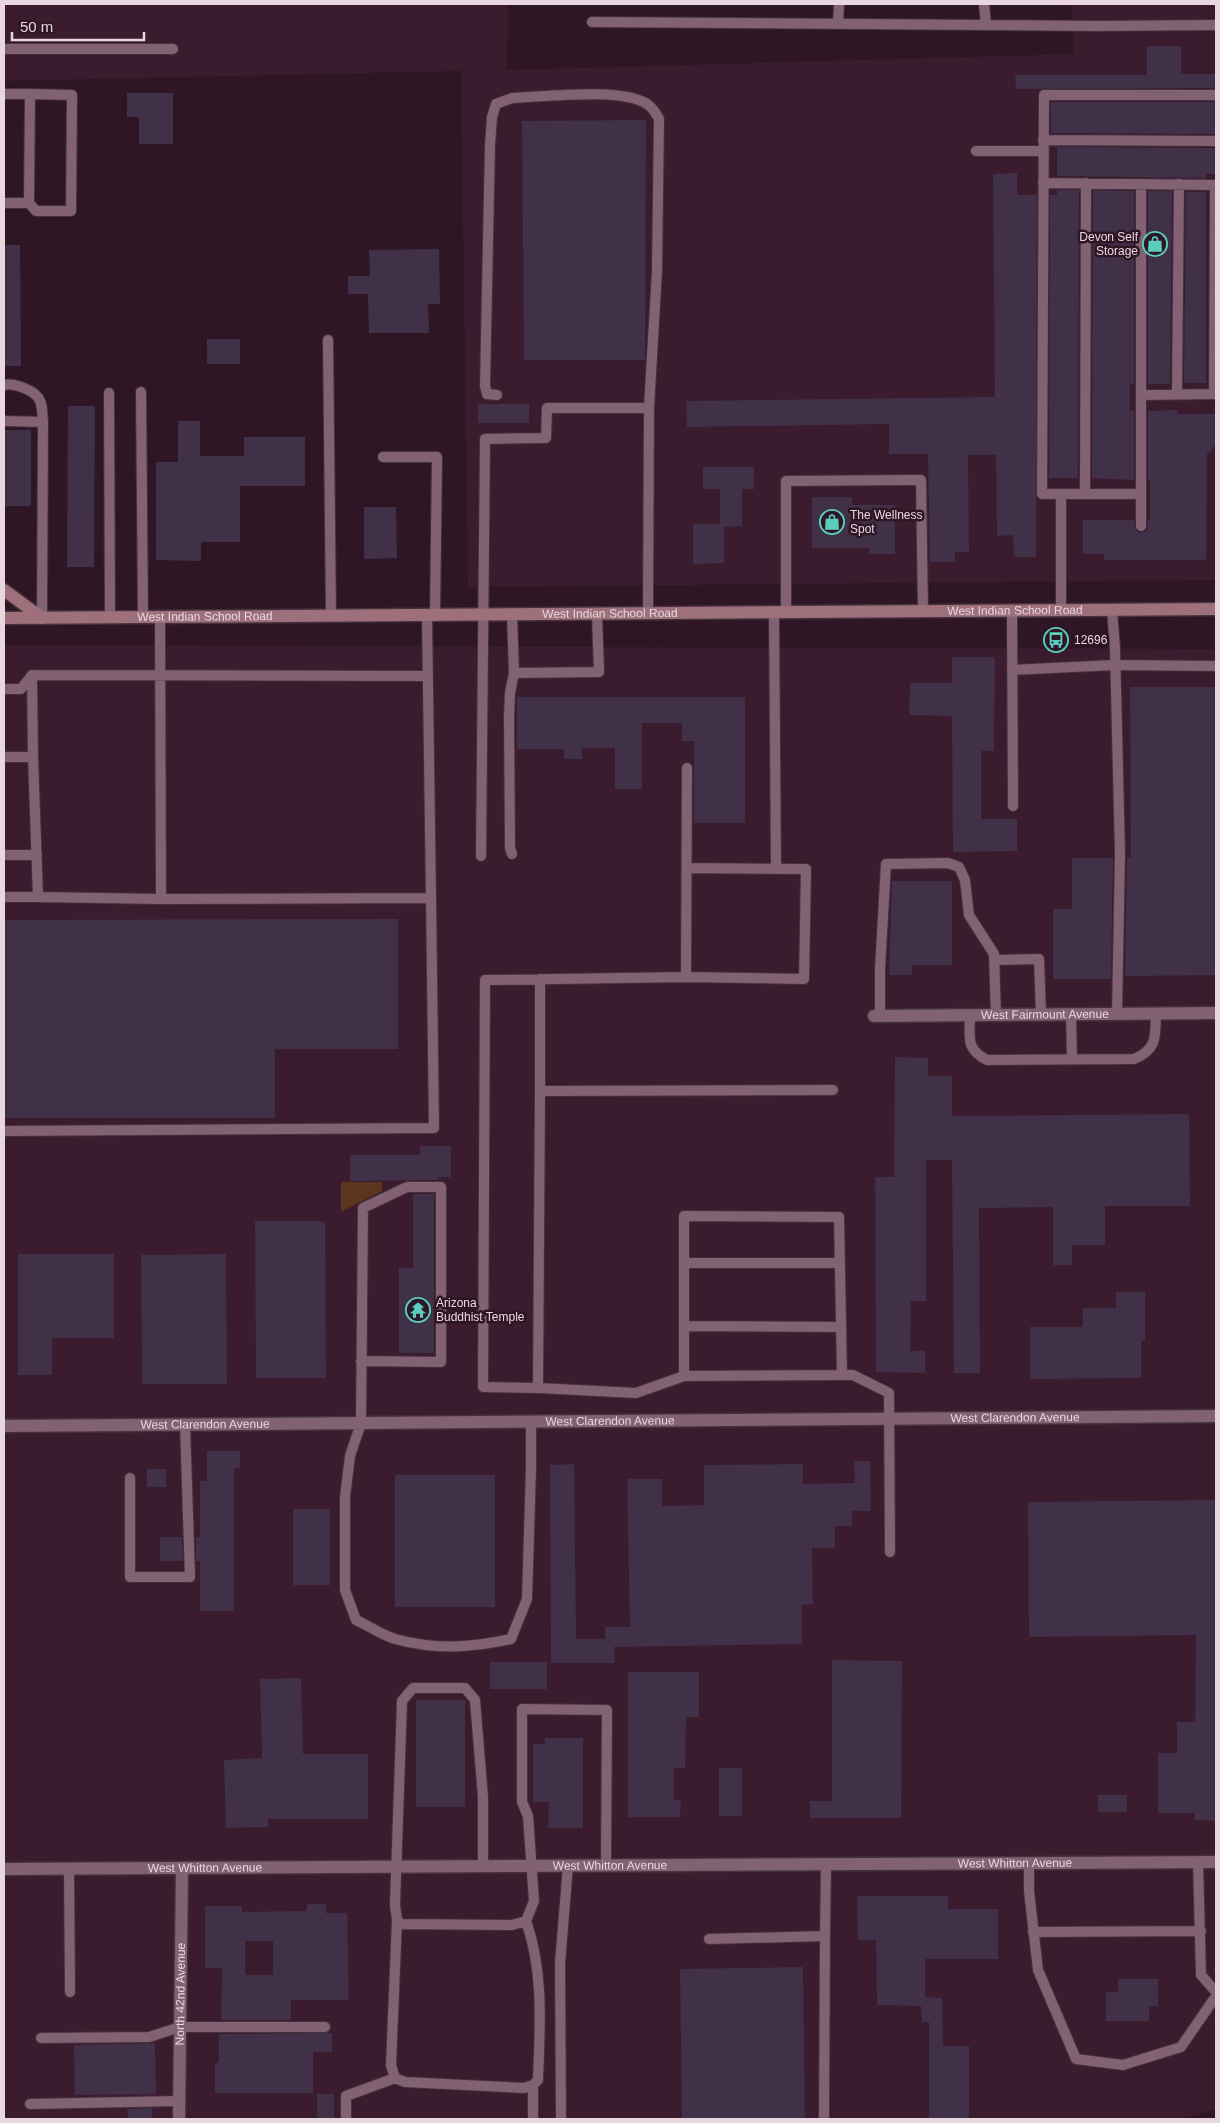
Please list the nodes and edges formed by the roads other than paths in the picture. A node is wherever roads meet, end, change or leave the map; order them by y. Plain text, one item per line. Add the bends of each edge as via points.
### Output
1 (839, 4) edge
2 (984, 4) edge
3 (592, 22) dead end
4 (838, 24) junction
5 (986, 25) junction
6 (1216, 25) edge
7 (4, 49) edge
8 (173, 49) dead end
9 (4, 94) edge
10 (30, 94) junction
11 (1216, 95) edge
12 (1043, 140) junction
13 (1216, 140) edge
14 (976, 151) dead end
15 (1043, 151) junction
16 (1043, 183) junction
17 (1086, 183) junction
18 (1141, 184) junction
19 (1179, 184) junction
20 (1216, 184) edge
21 (4, 203) edge
22 (29, 203) junction
23 (328, 340) dead end
24 (4, 385) edge
25 (141, 392) dead end
26 (109, 393) dead end
27 (1178, 394) junction
28 (1215, 394) edge
29 (497, 395) dead end
30 (1141, 395) junction
31 (649, 408) junction
32 (4, 422) edge
33 (43, 422) junction
34 (384, 457) dead end
35 (1061, 494) junction
36 (1085, 494) junction
37 (1141, 494) junction
38 (1141, 526) dead end
39 (4, 590) edge
40 (1216, 609) edge
41 (1112, 610) junction
42 (1012, 611) junction
43 (1061, 611) junction
44 (923, 612) junction
45 (780, 613) junction
46 (648, 614) junction
47 (482, 615) junction
48 (512, 615) junction
49 (598, 615) junction
50 (331, 616) junction
51 (431, 616) junction
52 (110, 617) junction
53 (143, 617) junction
54 (160, 617) junction
55 (4, 618) edge
56 (42, 618) junction
57 (1115, 665) junction
58 (1216, 666) edge
59 (1012, 670) junction
60 (514, 673) junction
61 (32, 674) junction
62 (161, 676) junction
63 (428, 676) junction
64 (4, 689) edge
65 (4, 757) edge
66 (33, 757) junction
67 (688, 768) dead end
68 (1013, 806) dead end
69 (512, 854) dead end
70 (4, 855) edge
71 (36, 855) junction
72 (481, 856) dead end
73 (687, 868) junction
74 (776, 869) junction
75 (4, 897) edge
76 (38, 897) junction
77 (431, 898) junction
78 (161, 899) junction
79 (994, 960) junction
80 (686, 977) junction
81 (540, 979) junction
82 (1216, 1013) edge
83 (1071, 1014) junction
84 (1117, 1014) junction
85 (1156, 1014) junction
86 (970, 1015) junction
87 (996, 1015) junction
88 (1041, 1015) junction
89 (877, 1016) joint
90 (1072, 1059) junction
91 (833, 1090) dead end
92 (540, 1091) junction
93 (4, 1131) edge
94 (840, 1262) junction
95 (684, 1263) junction
96 (684, 1326) junction
97 (841, 1327) junction
98 (361, 1361) junction
99 (842, 1375) junction
100 (684, 1376) junction
101 (538, 1388) junction
102 (1216, 1416) edge
103 (889, 1418) junction
104 (531, 1421) junction
105 (361, 1423) junction
106 (185, 1424) junction
107 (4, 1426) edge
108 (130, 1478) dead end
109 (890, 1552) dead end
110 (1198, 1862) junction
111 (1216, 1862) edge
112 (1029, 1863) junction
113 (826, 1864) junction
114 (483, 1866) junction
115 (531, 1866) junction
116 (568, 1866) junction
117 (606, 1866) junction
118 (396, 1867) junction
119 (182, 1868) junction
120 (4, 1869) edge
121 (69, 1869) junction
122 (397, 1920) junction
123 (526, 1921) junction
124 (1201, 1931) junction
125 (1034, 1932) junction
126 (825, 1936) junction
127 (710, 1939) dead end
128 (70, 1992) dead end
129 (1216, 1994) edge
130 (180, 2027) junction
131 (325, 2027) dead end
132 (41, 2038) dead end
133 (395, 2078) junction
134 (533, 2085) junction
135 (179, 2101) junction
136 (30, 2104) dead end
137 (179, 2119) edge
138 (346, 2119) edge
139 (533, 2119) edge
140 (561, 2119) edge
141 (824, 2119) edge

1 - 4 lane
2 - 5 lane
3 - 4 lane
4 - 5 lane
5 - 6 lane
7 - 8 lane
9 - 10 lane
10 - 22 lane
10 - 22 lane via 72,95 71,211 36,211
11 - 12 lane via 1044,95
12 - 13 lane
12 - 15 lane
14 - 15 lane
15 - 16 lane
16 - 17 lane
16 - 35 lane via 1042,494
17 - 18 lane
17 - 36 lane
18 - 19 lane
18 - 30 lane
19 - 20 lane
19 - 27 lane
20 - 28 lane
21 - 22 lane
23 - 50 lane
24 - 33 lane via 11,384 31,392 40,400
25 - 53 lane
26 - 52 lane
27 - 28 lane
27 - 30 lane
29 - 31 lane via 487,394 485,386 490,145 496,104 512,98 616,94 646,103 659,119 657,271
30 - 37 lane
31 - 46 lane
31 - 47 lane via 547,408 546,438 485,439
32 - 33 lane
33 - 56 lane
34 - 51 lane via 437,457
35 - 36 lane
35 - 43 lane
36 - 37 lane
37 - 38 lane
39 - 56 main road
40 - 41 main road, West Indian School Road
41 - 43 main road, West Indian School Road
41 - 57 lane
42 - 43 main road, West Indian School Road
42 - 44 main road, West Indian School Road
42 - 59 lane
44 - 45 main road, West Indian School Road
44 - 45 lane via 921,480 895,480 786,481
45 - 46 main road, West Indian School Road
45 - 74 lane
46 - 49 main road, West Indian School Road
47 - 48 main road, West Indian School Road
47 - 51 main road, West Indian School Road
47 - 72 lane
48 - 49 main road, West Indian School Road
48 - 60 lane
49 - 60 lane via 599,672
50 - 51 main road, West Indian School Road
50 - 54 main road, West Indian School Road
51 - 63 lane
52 - 53 main road, West Indian School Road
52 - 56 main road, West Indian School Road
53 - 54 main road, West Indian School Road
54 - 62 lane
55 - 56 main road, West Indian School Road
57 - 58 lane
57 - 59 lane
57 - 84 lane via 1120,854
59 - 68 lane
60 - 69 lane via 509,716
61 - 62 lane
61 - 64 lane via 21,689
61 - 66 lane
62 - 63 lane
62 - 78 lane
63 - 77 lane
65 - 66 lane
66 - 71 lane
67 - 73 lane
70 - 71 lane
71 - 76 lane
73 - 74 lane
73 - 80 lane
74 - 80 lane via 806,869 804,979
75 - 76 lane
76 - 78 lane
77 - 78 lane
77 - 93 lane via 434,1128
79 - 87 lane
79 - 88 lane via 1039,959
79 - 89 lane via 994,954 969,915 965,880 959,867 948,863 886,864
80 - 81 lane
81 - 92 lane
81 - 101 lane via 485,980 483,1367 483,1387
82 - 85 street, West Fairmount Avenue
83 - 84 street, West Fairmount Avenue
83 - 88 street, West Fairmount Avenue
83 - 90 lane
84 - 85 street, West Fairmount Avenue
85 - 90 lane via 1154,1043 1146,1054 1134,1059
86 - 87 street, West Fairmount Avenue
86 - 89 street, West Fairmount Avenue
86 - 90 lane via 970,1047 976,1055 987,1060
87 - 88 street, West Fairmount Avenue
91 - 92 lane
92 - 101 lane
94 - 95 lane
94 - 95 lane via 839,1217 684,1216
94 - 97 lane
95 - 96 lane
96 - 97 lane
96 - 100 lane
97 - 99 lane
98 - 98 lane via 362,1208 407,1187 441,1187 441,1362
98 - 105 lane
99 - 100 lane
99 - 103 lane via 853,1375 889,1393
100 - 101 lane via 636,1394
102 - 103 street, West Clarendon Avenue
103 - 104 street, West Clarendon Avenue
103 - 109 lane
104 - 105 street, West Clarendon Avenue
104 - 105 lane via 528,1599 511,1639 477,1646 437,1647 394,1639 356,1620 345,1590 345,1497 350,1456
105 - 106 street, West Clarendon Avenue
106 - 107 street, West Clarendon Avenue
106 - 108 lane via 190,1577 130,1577
110 - 111 street, West Whitton Avenue
110 - 112 street, West Whitton Avenue
110 - 124 lane
112 - 113 street, West Whitton Avenue
112 - 125 lane
113 - 117 street, West Whitton Avenue
113 - 126 lane
114 - 115 street, West Whitton Avenue
114 - 118 street, West Whitton Avenue
114 - 118 lane via 483,1797 475,1700 465,1688 413,1688 402,1701
115 - 116 street, West Whitton Avenue
115 - 117 lane via 528,1816 522,1802 522,1709 607,1710
115 - 123 lane via 534,1901
116 - 117 street, West Whitton Avenue
116 - 140 lane via 560,1963
118 - 119 street, West Whitton Avenue
118 - 122 lane
119 - 121 street, West Whitton Avenue
119 - 130 street, North 42nd Avenue
120 - 121 street, West Whitton Avenue
121 - 128 lane
122 - 123 lane via 405,1926 512,1925
122 - 133 lane via 391,2065
123 - 134 lane via 533,1942 541,2005 538,2080
124 - 125 lane
124 - 129 lane via 1201,1975
125 - 129 lane via 1038,1970 1076,2060 1123,2065 1181,2046
126 - 127 lane
126 - 141 lane
130 - 131 lane
130 - 132 lane via 149,2037
130 - 135 street, North 42nd Avenue
133 - 134 lane via 405,2082 524,2088
133 - 138 lane via 346,2096
134 - 139 lane
135 - 136 lane
135 - 137 street, North 42nd Avenue

